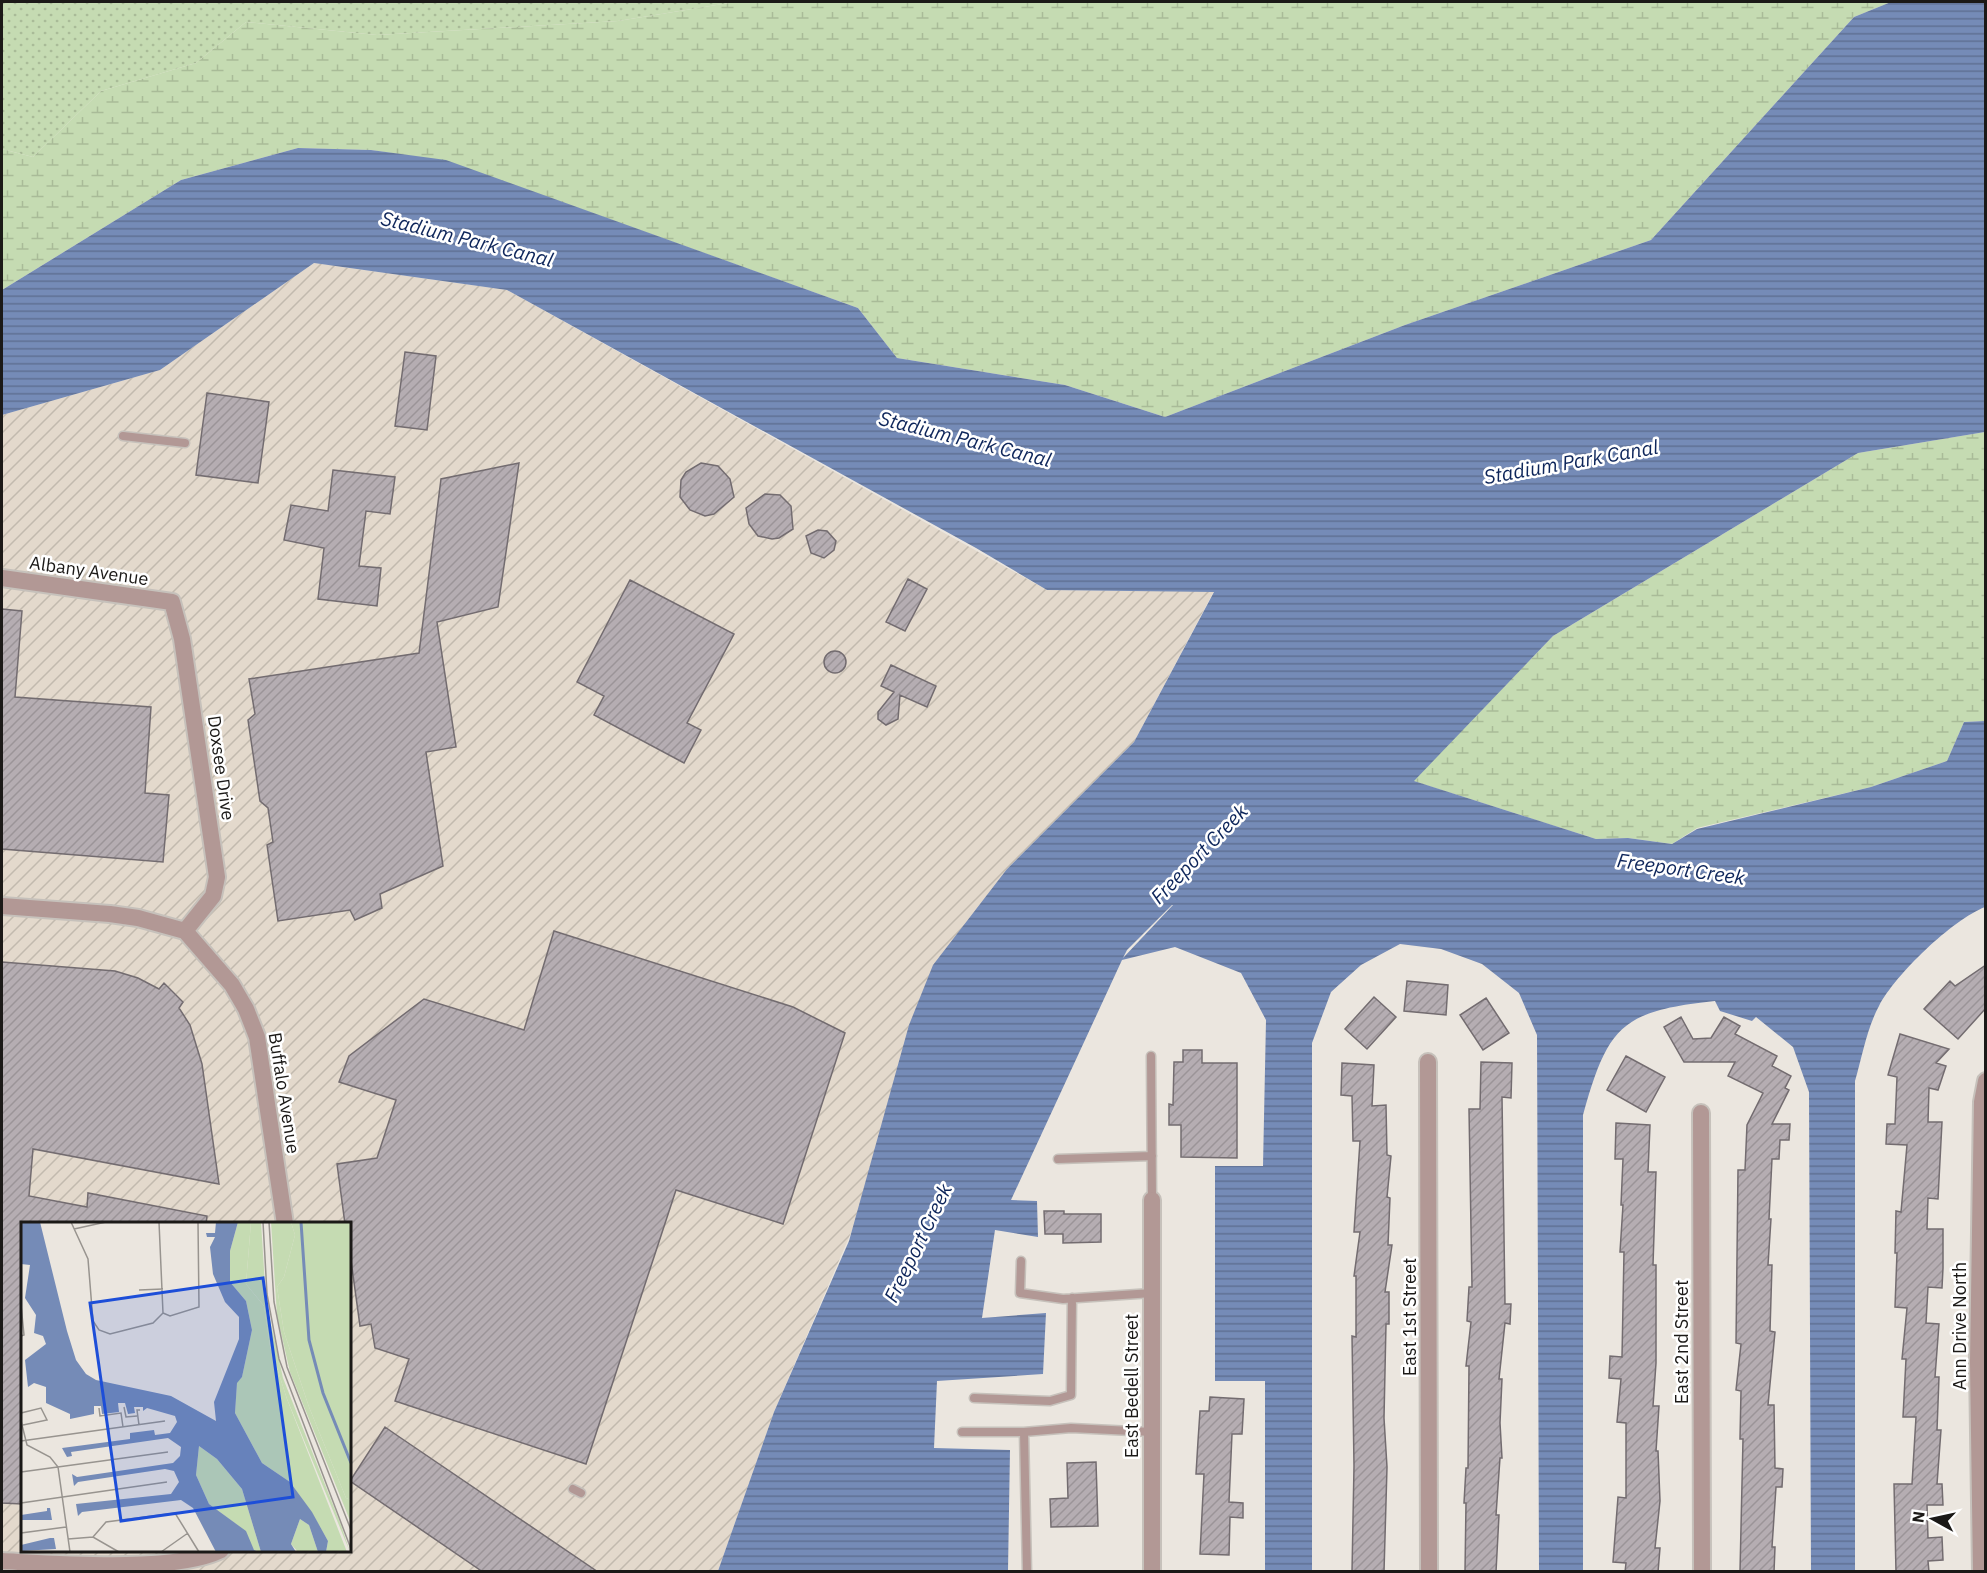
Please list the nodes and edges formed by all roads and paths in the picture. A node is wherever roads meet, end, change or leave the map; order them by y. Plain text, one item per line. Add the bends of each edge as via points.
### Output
1 (123, 436) dead end
2 (185, 443) dead end
3 (2, 578) edge
4 (172, 602) joint
5 (2, 906) edge
6 (185, 931) junction
7 (1150, 1056) dead end
8 (1428, 1062) dead end
9 (1986, 1081) edge
10 (1701, 1113) dead end
11 (1152, 1156) junction
12 (1058, 1158) dead end
13 (1152, 1200) joint
14 (284, 1220) edge
15 (1022, 1262) dead end
16 (1152, 1293) junction
17 (1072, 1298) junction
18 (1982, 1362) edge
19 (974, 1398) dead end
20 (962, 1432) dead end
21 (1024, 1432) junction
22 (1152, 1432) junction
23 (219, 1552) edge
24 (2, 1561) edge
25 (1027, 1572) edge
26 (1152, 1572) edge
27 (1429, 1572) edge
28 (1702, 1572) edge
29 (1981, 1572) edge

1 - 2 lane
3 - 4 street, Albany Avenue
4 - 6 street, Doxsee Drive via 182,639 217,877 213,896
5 - 6 street via 110,914
6 - 14 street, Buffalo Avenue via 232,985 257,1036
7 - 11 lane
8 - 27 street, East 1st Street
9 - 18 street, Ann Drive North via 1982,1102
10 - 28 street, East 2nd Street
11 - 12 lane
11 - 13 lane
13 - 16 street, East Bedell Street
15 - 17 lane via 1020,1293
16 - 17 lane
16 - 22 street, East Bedell Street
17 - 19 lane via 1071,1395 1050,1401
18 - 29 street, Ann Drive North
20 - 21 lane
21 - 22 lane via 1071,1428
21 - 25 lane
22 - 26 street, East Bedell Street
23 - 24 street via 196,1562 146,1569

